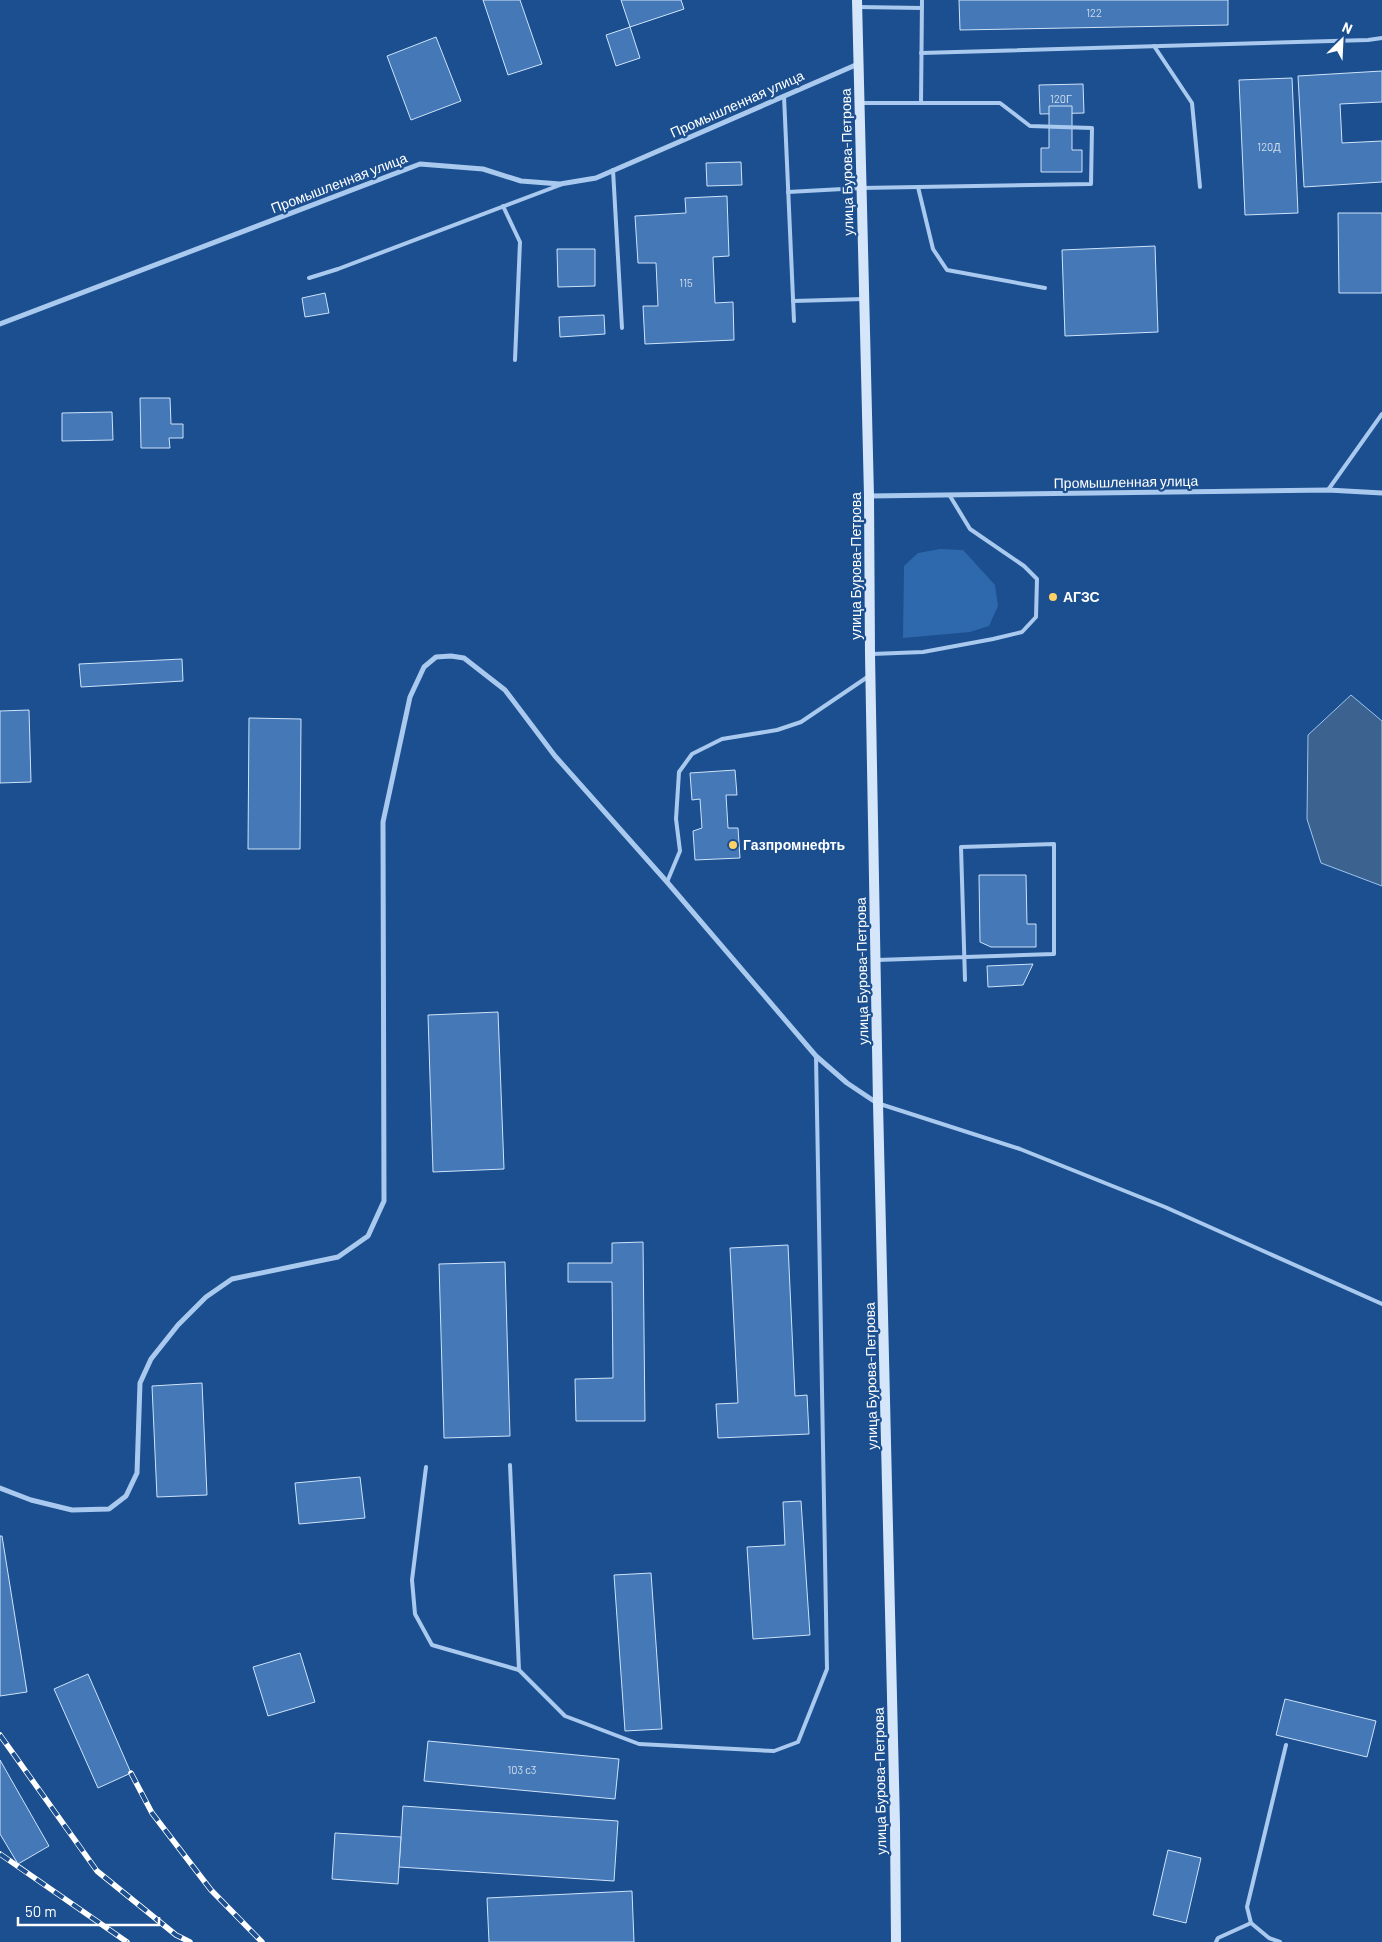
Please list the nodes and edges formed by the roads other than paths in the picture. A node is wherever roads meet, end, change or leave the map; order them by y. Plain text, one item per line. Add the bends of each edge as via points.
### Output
1 (922, 0) edge
2 (857, 4) edge
3 (922, 8) junction
4 (1382, 38) edge
5 (1154, 46) junction
6 (921, 53) junction
7 (858, 64) junction
8 (784, 96) junction
9 (921, 102) junction
10 (859, 103) junction
11 (613, 170) junction
12 (560, 184) junction
13 (918, 187) junction
14 (1200, 187) dead end
15 (861, 188) junction
16 (788, 192) junction
17 (503, 206) junction
18 (309, 278) dead end
19 (1044, 288) dead end
20 (864, 299) junction
21 (793, 301) junction
22 (794, 321) dead end
23 (0, 324) edge
24 (622, 328) dead end
25 (515, 360) dead end
26 (1382, 414) edge
27 (1328, 490) junction
28 (1382, 493) edge
29 (869, 496) junction
30 (950, 496) junction
31 (870, 654) junction
32 (871, 675) junction
33 (666, 882) junction
34 (964, 957) junction
35 (875, 960) junction
36 (965, 980) dead end
37 (816, 1056) junction
38 (878, 1103) junction
39 (1382, 1304) edge
40 (510, 1465) dead end
41 (426, 1467) dead end
42 (0, 1488) edge
43 (519, 1670) junction
44 (1286, 1745) dead end
45 (1251, 1923) junction
46 (896, 1942) edge
47 (1216, 1942) edge
48 (1280, 1942) edge

1 - 3 lane
2 - 3 lane
2 - 7 main road, улица Бурова-Петрова
3 - 6 lane
4 - 5 lane
5 - 6 lane
5 - 14 lane via 1192,103
6 - 9 lane
7 - 8 street, Промышленная улица
7 - 10 main road, улица Бурова-Петрова
8 - 11 street, Промышленная улица
8 - 16 lane
9 - 10 lane
9 - 13 lane via 1000,103 1030,126 1092,128 1091,184
10 - 15 main road, улица Бурова-Петрова
11 - 12 street, Промышленная улица via 596,178
11 - 24 lane
12 - 17 lane
12 - 23 street, Промышленная улица via 521,181 483,169 420,164
13 - 15 lane
13 - 19 lane via 933,249 947,270
15 - 16 lane
15 - 20 main road, улица Бурова-Петрова
16 - 21 lane
17 - 18 lane
17 - 25 lane via 520,242
20 - 21 lane
20 - 29 main road, улица Бурова-Петрова
21 - 22 lane
26 - 27 lane
27 - 28 street, Промышленная улица
27 - 30 street, Промышленная улица
29 - 30 street, Промышленная улица
29 - 31 main road, улица Бурова-Петрова
30 - 31 lane via 970,529 1038,579 1036,618 1022,632 993,639 923,652
31 - 32 main road, улица Бурова-Петрова
32 - 33 lane via 800,722 777,730 722,739 692,754 679,772 676,819 680,850
32 - 35 main road, улица Бурова-Петрова
33 - 37 street
33 - 42 street via 554,756 505,690 464,658 436,657 430,662 410,696 383,822 384,1201 368,1236 338,1257 232,1279 206,1297 178,1325 151,1359 140,1383 137,1473 126,1496 109,1509 72,1510
34 - 34 lane via 1054,954 1054,844 961,847
34 - 35 lane
34 - 36 lane
35 - 38 main road, улица Бурова-Петрова
37 - 38 street via 847,1083
37 - 43 lane via 827,1669 798,1742 774,1751 639,1744 565,1716
38 - 39 lane via 1029,1152 1165,1207
38 - 46 main road, улица Бурова-Петрова
40 - 43 lane
41 - 43 lane via 412,1580 415,1614 432,1645
44 - 45 lane via 1247,1907
45 - 47 lane via 1218,1938
45 - 48 lane via 1269,1938

